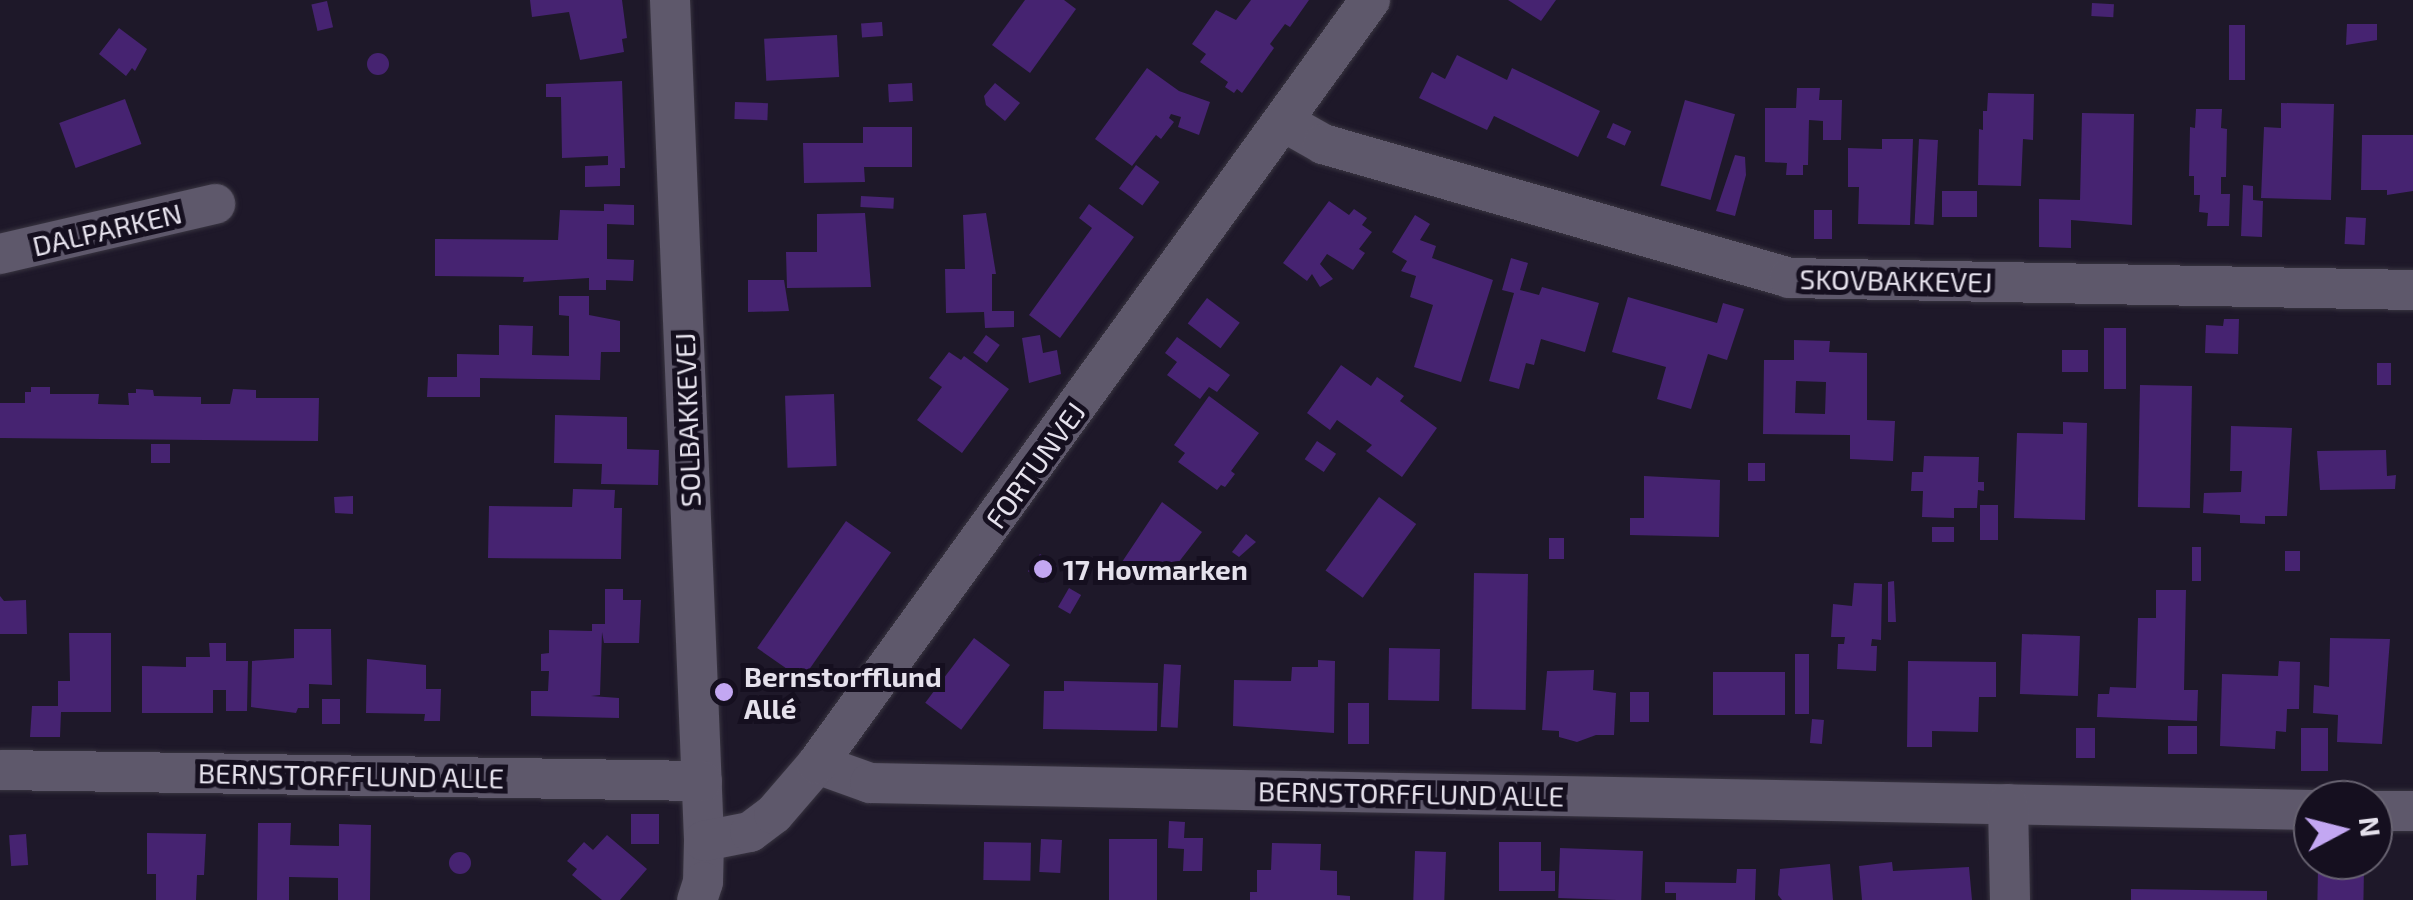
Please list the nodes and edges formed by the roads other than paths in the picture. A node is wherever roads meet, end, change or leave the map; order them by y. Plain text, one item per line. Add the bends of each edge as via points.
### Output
1 (670, 0) edge
2 (1370, 0) edge
3 (1284, 122) junction
4 (215, 204) dead end
5 (0, 254) edge
6 (2413, 290) edge
7 (817, 764) junction
8 (0, 770) edge
9 (702, 781) junction
10 (2008, 804) junction
11 (2293, 810) edge
12 (704, 841) junction
13 (697, 900) edge
14 (2010, 900) edge

1 - 9 street, SOLBAKKEVEJ
2 - 3 street, FORTUNVEJ
3 - 6 street, SKOVBAKKEVEJ via 1323,144 1789,278
3 - 7 street, FORTUNVEJ
4 - 5 street, DALPARKEN
7 - 10 street, BERNSTORFFLUND ALLE via 870,783
7 - 12 street, FORTUNVEJ via 750,832
8 - 9 street, BERNSTORFFLUND ALLE
9 - 12 street, SOLBAKKEVEJ
10 - 11 street, BERNSTORFFLUND ALLE
10 - 14 street
12 - 13 street

